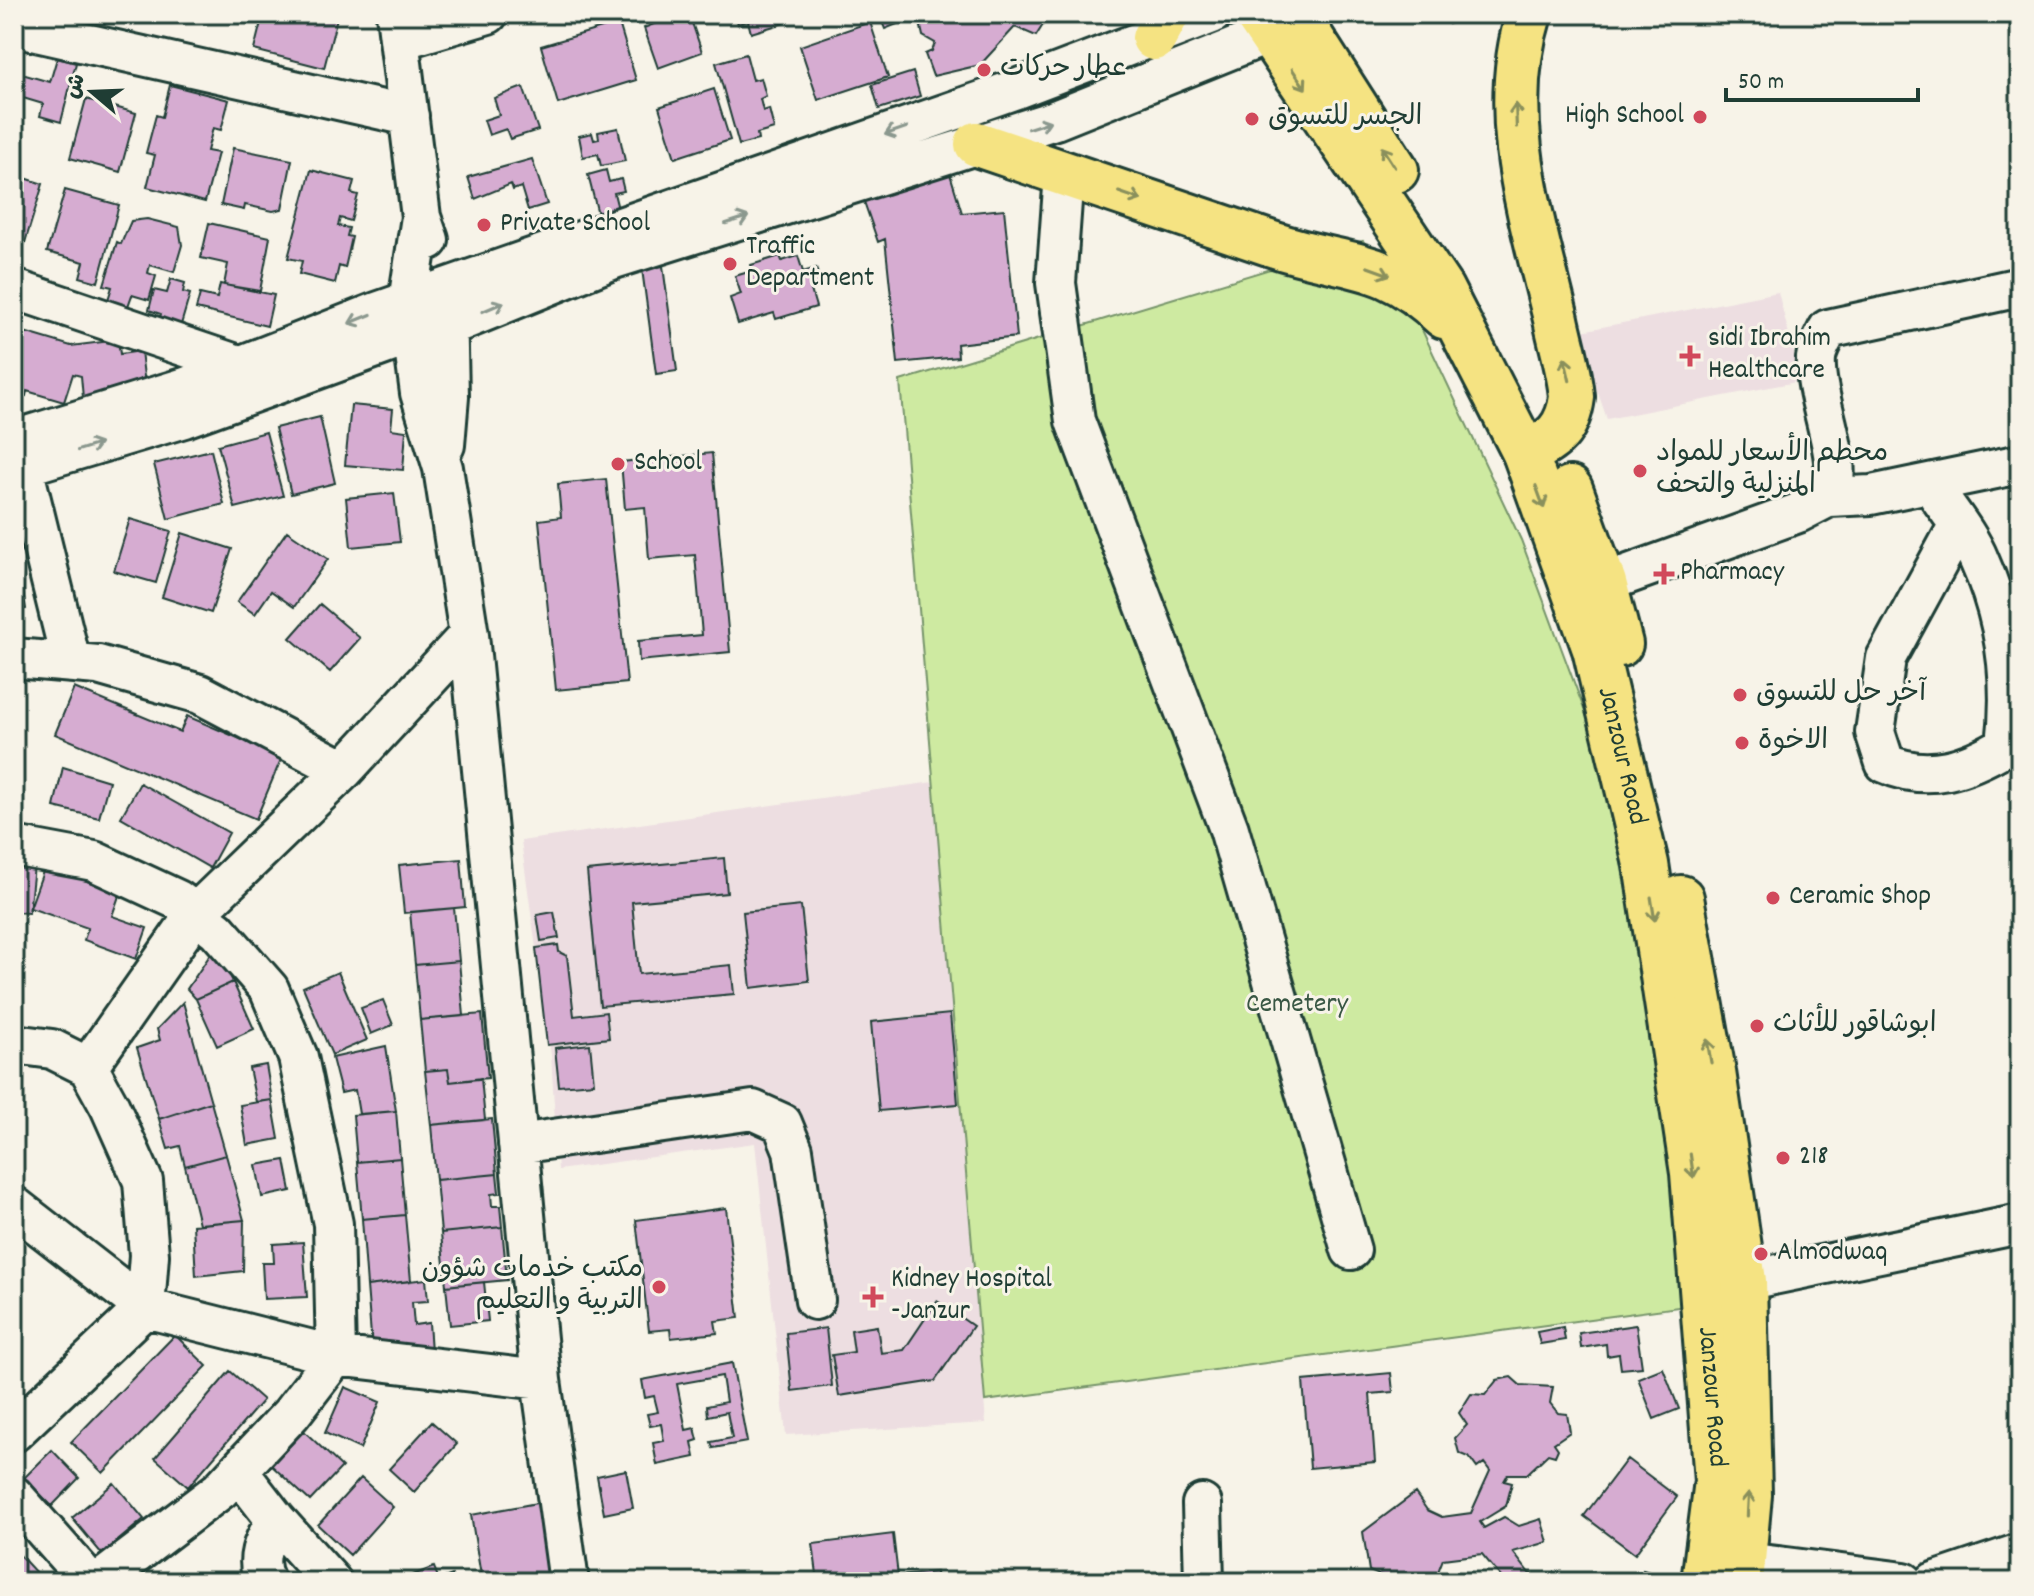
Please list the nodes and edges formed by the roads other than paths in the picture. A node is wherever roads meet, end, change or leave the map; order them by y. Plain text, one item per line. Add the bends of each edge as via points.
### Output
1 (488, 14) edge
2 (1212, 14) edge
3 (1529, 14) edge
4 (1287, 19) edge
5 (1160, 26) edge
6 (14, 27) edge
7 (398, 27) edge
8 (948, 112) junction
9 (409, 116) junction
10 (968, 147) junction
11 (1064, 174) junction
12 (421, 217) junction
13 (2020, 287) edge
14 (14, 289) edge
15 (447, 289) junction
16 (423, 321) junction
17 (1464, 335) junction
18 (355, 356) junction
19 (242, 366) junction
20 (420, 393) junction
21 (1538, 448) junction
22 (17, 459) edge
23 (2020, 464) edge
24 (443, 468) junction
25 (1930, 483) junction
26 (1829, 497) junction
27 (1958, 526) junction
28 (1604, 583) junction
29 (469, 635) junction
30 (14, 658) edge
31 (71, 662) junction
32 (344, 770) junction
33 (14, 846) edge
34 (196, 913) junction
35 (14, 1044) edge
36 (88, 1067) junction
37 (518, 1144) junction
38 (14, 1206) edge
39 (2020, 1224) edge
40 (1351, 1250) dead end
41 (1744, 1281) junction
42 (815, 1300) dead end
43 (145, 1308) junction
44 (336, 1356) junction
45 (541, 1380) junction
46 (14, 1432) edge
47 (238, 1471) junction
48 (14, 1496) edge
49 (1202, 1504) dead end
50 (276, 1520) junction
51 (2020, 1553) edge
52 (1743, 1572) edge
53 (90, 1582) edge
54 (99, 1582) edge
55 (266, 1582) edge
56 (332, 1582) edge
57 (569, 1582) edge
58 (1204, 1582) edge
59 (1704, 1582) edge
60 (1904, 1582) edge
61 (1934, 1582) edge

1 - 7 street
2 - 5 street
21 -> 3 main road via 1568,416 1572,397 1516,125 1514,78
10 -> 4 street via 1055,120
4 -> 17 main road, Janzour Road
21 -> 4 main road, Janzour Road via 1512,372 1463,275
5 - 8 street
6 - 9 street
7 - 9 street
8 - 10 street
8 -> 15 street
9 - 12 street
10 - 11 main road
16 -> 10 street
11 -> 17 main road via 1292,251 1391,275
11 - 40 street via 1056,283 1075,421 1229,829
12 - 15 street
12 - 16 street
13 - 26 street via 1828,329 1816,353 1816,385 1837,475
14 - 19 street
15 - 16 street
16 - 18 street
16 -> 19 street
16 - 20 street
16 - 24 street via 449,397
17 - 21 main road, Janzour Road
18 - 20 street via 391,367
22 -> 18 street via 184,418
19 - 22 street
20 - 24 street
21 - 28 main road, Janzour Road
21 -> 59 main road, Janzour Road via 1595,649 1646,864 1693,1173 1717,1481
22 - 31 street
23 - 25 street
24 - 29 street
25 - 26 street
25 - 27 street
26 - 28 street
27 - 27 street via 1979,559 2007,643 2006,745 1969,767 1907,773 1885,763 1875,732 1886,658
41 -> 28 main road, Janzour Road via 1713,1072 1668,831
29 - 32 street
29 - 37 street
30 - 31 street
31 - 32 street via 200,694
32 - 34 street
33 - 34 street via 94,861
34 - 36 street
34 - 44 street via 269,989 298,1057 333,1224
35 - 36 street via 52,1049
36 - 43 street via 143,1181 149,1255
37 - 42 street via 753,1110 782,1123 793,1150
37 - 45 street
38 - 43 street
39 - 41 street
52 -> 41 main road, Janzour Road via 1749,1495
43 - 44 street
43 - 46 street
44 - 45 street
44 - 47 street
45 - 57 street
47 - 50 street
47 - 54 street
48 - 53 street
49 - 58 street
50 - 55 street via 260,1551
50 - 56 street
51 - 61 street
52 - 60 street

